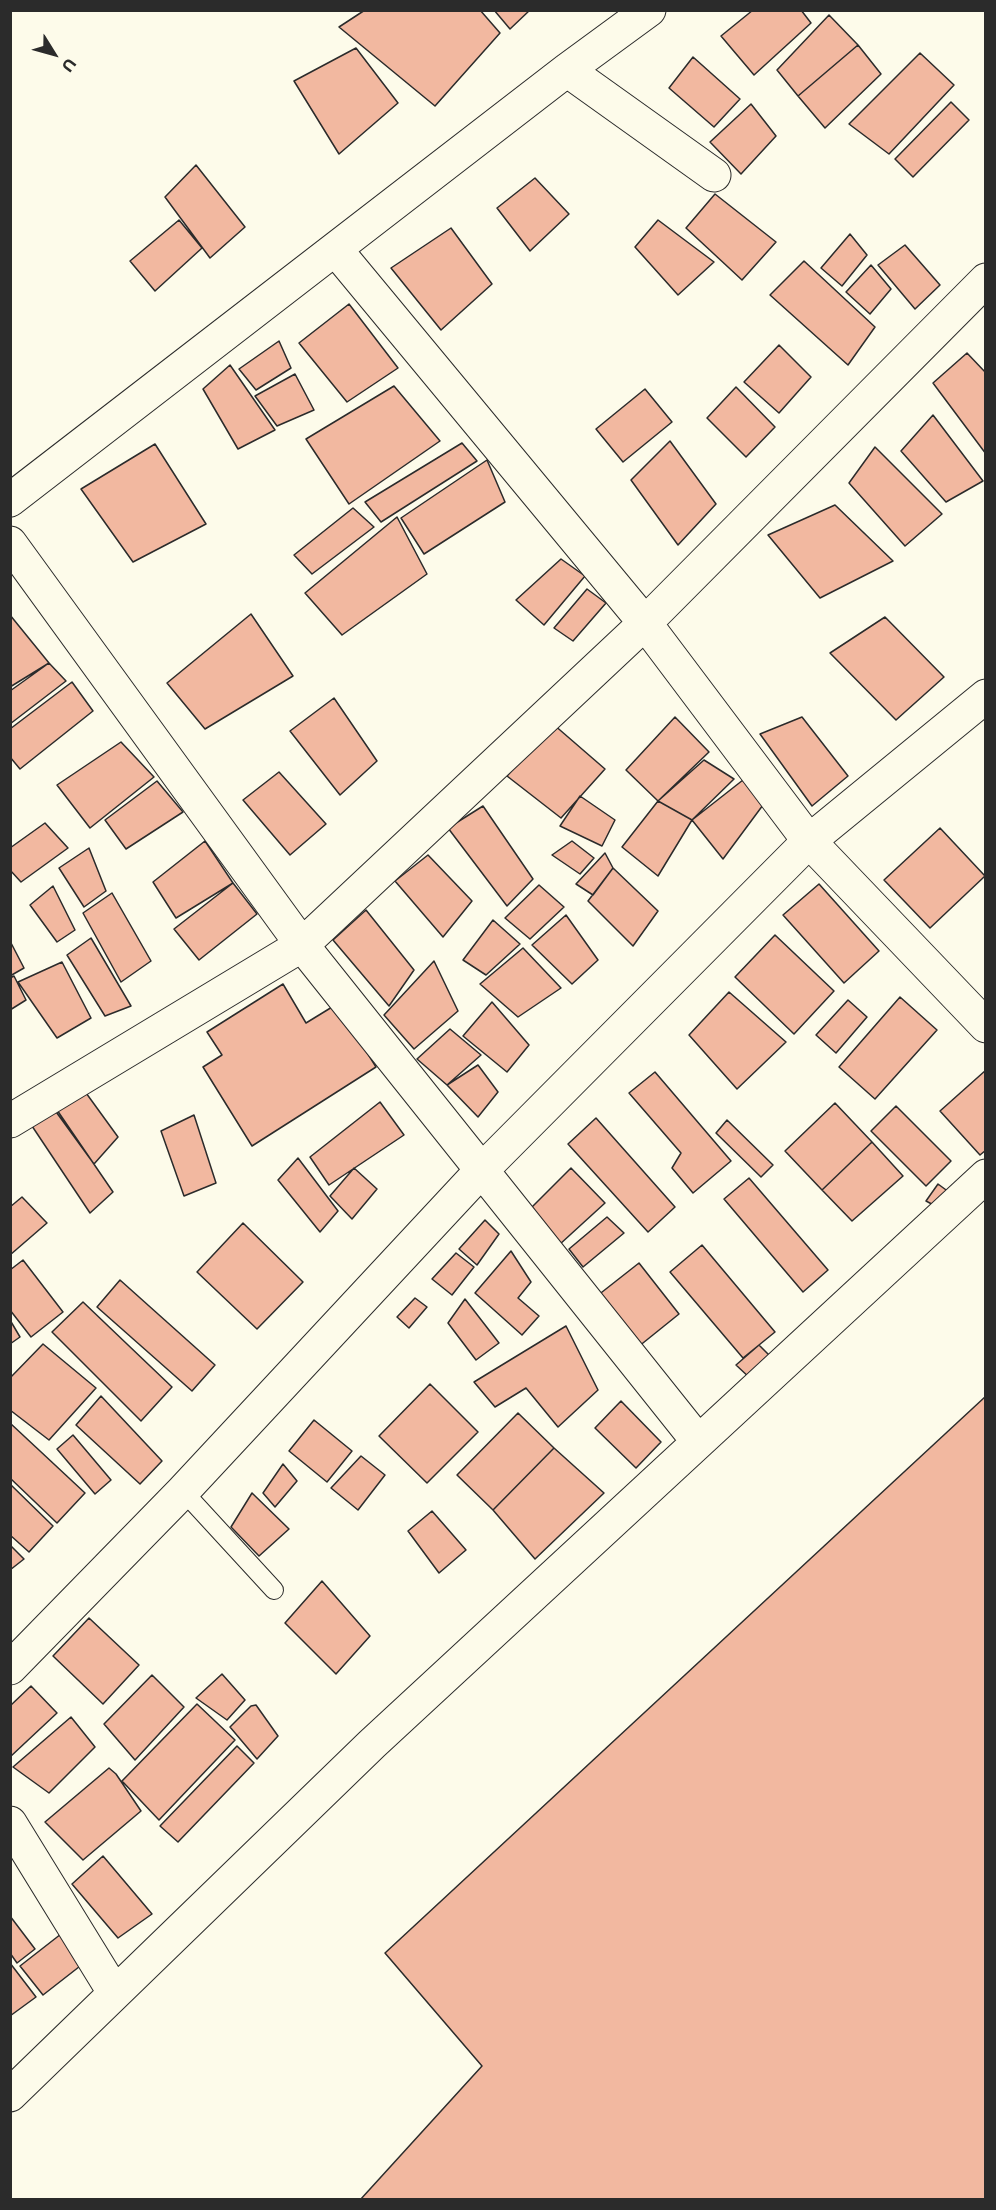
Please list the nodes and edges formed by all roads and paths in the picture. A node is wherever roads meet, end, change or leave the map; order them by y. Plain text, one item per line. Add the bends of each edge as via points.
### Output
1 (649, 10) edge
2 (567, 70) junction
3 (714, 175) dead end
4 (336, 250) junction
5 (986, 280) edge
6 (10, 500) edge
7 (10, 543) edge
8 (645, 622) junction
9 (986, 696) edge
10 (809, 841) junction
11 (302, 945) junction
12 (986, 1026) edge
13 (10, 1121) edge
14 (481, 1171) junction
15 (986, 1176) edge
16 (697, 1440) junction
17 (183, 1491) junction
18 (274, 1590) dead end
19 (10, 1668) edge
20 (10, 1823) edge
21 (114, 1992) junction
22 (10, 2096) edge

1 - 2 street
2 - 3 street
2 - 4 street
4 - 6 street
4 - 8 street
5 - 8 street
7 - 11 street
8 - 10 street
8 - 11 street
9 - 10 street
10 - 12 street
10 - 14 street
11 - 13 street
11 - 14 street
14 - 16 street
14 - 17 street
15 - 16 street
16 - 21 street
17 - 18 lane
17 - 19 street
20 - 21 street
21 - 22 street

